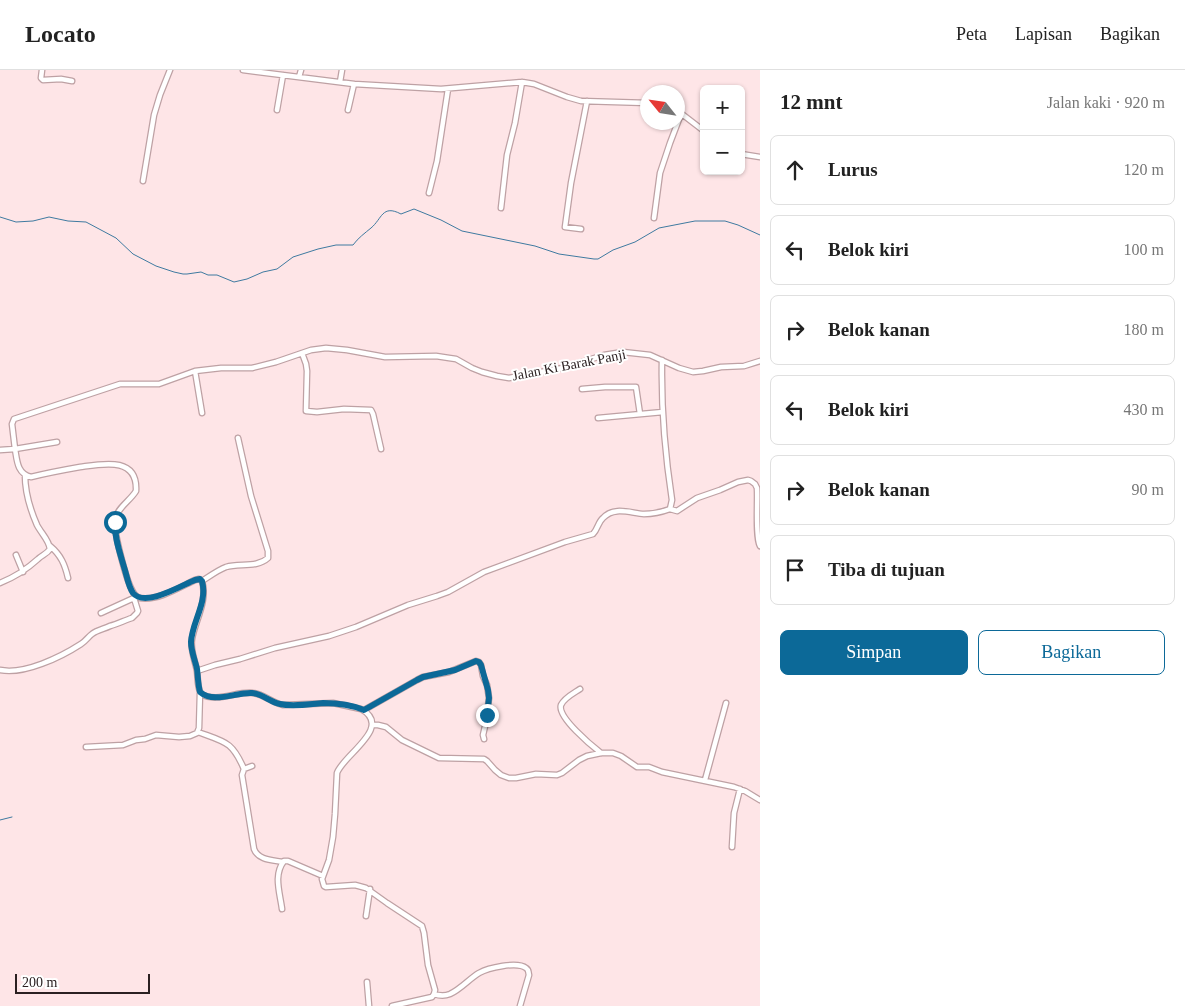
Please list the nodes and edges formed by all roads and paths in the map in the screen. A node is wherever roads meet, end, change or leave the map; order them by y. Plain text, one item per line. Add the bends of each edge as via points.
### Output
1 (42, 70) edge
2 (170, 70) edge
3 (243, 70) edge
4 (301, 70) edge
5 (342, 70) edge
6 (283, 75) junction
7 (299, 77) junction
8 (72, 81) dead end
9 (340, 82) junction
10 (522, 82) junction
11 (354, 84) junction
12 (448, 89) junction
13 (587, 101) junction
14 (640, 103) edge
15 (277, 110) dead end
16 (348, 110) dead end
17 (685, 117) edge
18 (673, 130) edge
19 (703, 130) edge
20 (745, 155) edge
21 (760, 157) edge
22 (143, 181) dead end
23 (429, 193) dead end
24 (501, 208) dead end
25 (654, 218) dead end
26 (581, 229) dead end
27 (302, 353) junction
28 (662, 360) junction
29 (760, 361) edge
30 (195, 371) junction
31 (582, 389) dead end
32 (663, 412) junction
33 (202, 413) dead end
34 (640, 414) junction
35 (598, 418) dead end
36 (238, 438) dead end
37 (57, 442) dead end
38 (381, 448) dead end
39 (15, 449) junction
40 (0, 450) edge
41 (24, 475) junction
42 (670, 508) junction
43 (50, 546) junction
44 (760, 546) edge
45 (16, 555) dead end
46 (23, 572) junction
47 (68, 578) dead end
48 (202, 581) junction
49 (0, 583) edge
50 (135, 597) junction
51 (101, 613) dead end
52 (0, 670) edge
53 (197, 671) junction
54 (580, 689) dead end
55 (200, 692) junction
56 (726, 703) dead end
57 (364, 710) junction
58 (372, 726) junction
59 (198, 732) junction
60 (484, 739) dead end
61 (86, 746) dead end
62 (601, 753) junction
63 (252, 766) dead end
64 (244, 769) junction
65 (705, 780) junction
66 (740, 789) junction
67 (760, 800) edge
68 (732, 847) dead end
69 (283, 862) junction
70 (323, 876) junction
71 (370, 889) junction
72 (282, 910) dead end
73 (366, 916) dead end
74 (367, 982) dead end
75 (434, 994) junction
76 (369, 1006) edge
77 (392, 1006) edge
78 (520, 1006) edge

1 - 8 street via 43,80
2 - 22 street via 154,115
3 - 6 street
4 - 7 street
5 - 9 street
6 - 7 street
6 - 15 street
7 - 9 street
9 - 11 street
10 - 12 street
10 - 13 street
10 - 24 street via 507,155
11 - 12 street
11 - 16 street
12 - 23 street
13 - 14 street
13 - 26 street via 565,227
17 - 19 street
18 - 25 street via 658,183
20 - 21 street
27 - 28 street, Jalan Ki Barak Panji via 338,348 385,357 436,356 509,378 562,368 614,352 650,354
27 - 30 street, Jalan Ki Barak Panji via 252,368
27 - 38 street via 307,371 306,411 371,410
28 - 29 street, Jalan Ki Barak Panji via 693,372
28 - 32 street
30 - 33 street
30 - 39 street, Jalan Ki Barak Panji via 159,384 120,384 14,419
31 - 34 street via 636,388
32 - 34 street
32 - 42 street via 672,500
34 - 35 street
36 - 48 street via 268,558 257,564 226,568
37 - 39 street
39 - 40 street
39 - 41 street via 19,469
41 - 43 street via 25,490 37,525
41 - 50 street via 31,477 110,463 131,472 136,491 118,511 115,525 129,585
42 - 44 street via 677,511 697,498 738,482 751,481 757,488
42 - 53 street via 652,514 610,513 599,521 593,534 484,572 438,596 328,636
43 - 46 street
43 - 47 street via 61,557
45 - 46 street
46 - 49 street
48 - 50 street via 195,580 158,596
48 - 53 street via 204,590 200,612 191,640
50 - 51 street
50 - 52 street via 138,613 132,618 91,634 79,646 39,664 19,671
53 - 55 street
54 - 62 street via 561,705 561,710 574,729
55 - 57 street via 217,697 252,693 279,704 333,703
55 - 59 street
56 - 65 street
57 - 58 street via 370,716
57 - 60 street via 423,677 455,670 476,661 481,665 488,690
58 - 62 street via 386,727 402,740 439,758 487,761 497,772 509,778 559,774 579,760
58 - 70 street via 367,737 338,770 334,830
59 - 61 street via 179,737 156,735 123,745
59 - 64 street via 218,739 236,751
62 - 65 street via 616,754 637,767
63 - 64 street
64 - 69 street via 242,775 256,855
65 - 66 street
66 - 67 street
66 - 68 street via 734,813
69 - 70 street via 288,860
69 - 72 street via 278,881
70 - 71 street via 326,887 355,885
71 - 73 street
71 - 75 street via 422,926
74 - 76 street
75 - 77 street
75 - 78 street via 452,993 486,970 521,966 527,968 529,975

